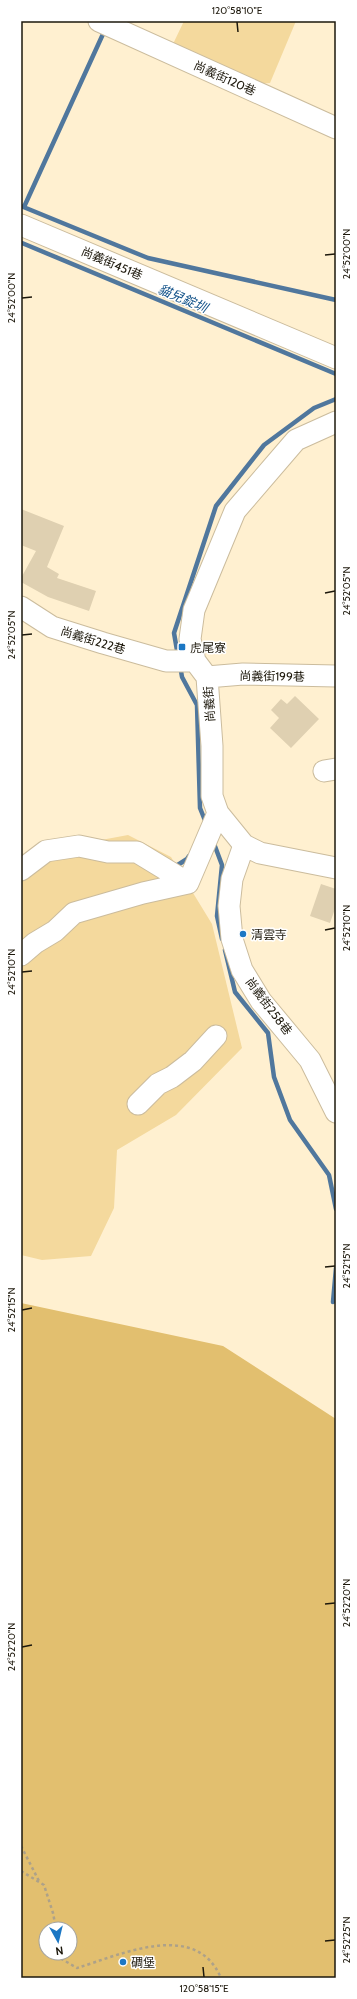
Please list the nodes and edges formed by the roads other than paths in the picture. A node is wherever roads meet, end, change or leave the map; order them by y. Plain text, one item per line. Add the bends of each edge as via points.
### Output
1 (107, 24) edge
2 (336, 128) edge
3 (21, 225) edge
4 (336, 358) edge
5 (336, 422) edge
6 (21, 607) edge
7 (201, 669) junction
8 (336, 676) edge
9 (216, 817) junction
10 (244, 845) junction
11 (336, 868) edge
12 (21, 870) edge
13 (188, 883) junction
14 (21, 955) edge
15 (216, 1036) dead end
16 (138, 1104) dead end
17 (336, 1112) edge

1 - 2 street, 尚義街120巷
3 - 4 street, 尚義街451巷
5 - 7 street, 尚義街 via 296,440 235,511 194,610 190,639
6 - 7 street, 尚義街222巷 via 52,627
7 - 8 street, 尚義街199巷 via 243,674
7 - 9 street, 尚義街 via 212,746 212,796
9 - 10 street, 尚義街
9 - 13 street
10 - 11 street, 尚義街 via 260,853
10 - 17 street, 尚義街258巷 via 232,879 229,906 232,939 242,970 262,1001 310,1060
12 - 13 street via 46,851 79,846 108,852 137,852
13 - 14 street via 74,913 55,931 34,943
15 - 16 street via 193,1061 158,1084

